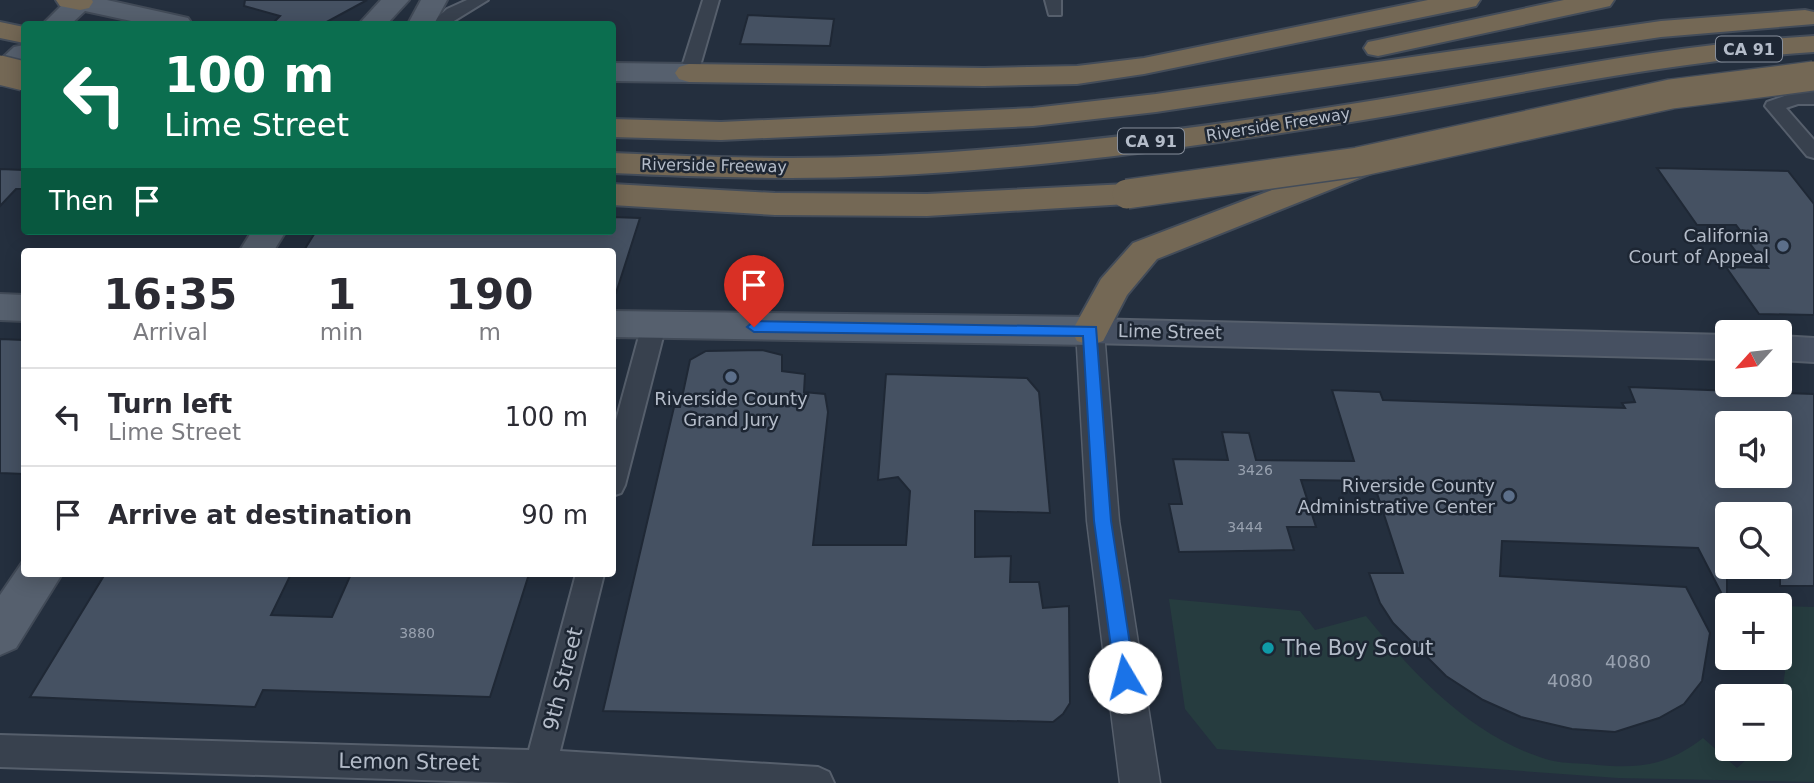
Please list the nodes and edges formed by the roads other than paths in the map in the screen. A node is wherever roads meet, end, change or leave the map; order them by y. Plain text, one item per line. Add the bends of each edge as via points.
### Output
1 (396, 0) edge
2 (406, 0) edge
3 (434, 0) edge
4 (480, 0) edge
5 (711, 0) edge
6 (1467, 0) edge
7 (1601, 0) edge
8 (77, 1) edge
9 (1814, 18) edge
10 (59, 21) edge
11 (166, 21) edge
12 (375, 21) edge
13 (390, 21) edge
14 (423, 21) edge
15 (443, 21) edge
16 (15, 38) edge
17 (1814, 44) edge
18 (1685, 56) junction
19 (616, 72) edge
20 (0, 73) edge
21 (689, 73) junction
22 (21, 76) edge
23 (1814, 76) edge
24 (1814, 98) edge
25 (1156, 103) junction
26 (616, 128) edge
27 (1814, 152) edge
28 (616, 163) edge
29 (616, 194) edge
30 (0, 307) edge
31 (21, 308) edge
32 (616, 324) edge
33 (654, 325) junction
34 (1090, 331) junction
35 (1715, 347) edge
36 (1792, 349) edge
37 (1814, 350) edge
38 (616, 470) edge
39 (38, 577) edge
40 (589, 577) edge
41 (0, 632) edge
42 (0, 751) edge
43 (539, 774) edge
44 (818, 783) edge
45 (1140, 783) edge

1 - 12 main road
2 - 13 main road
3 - 14 main road
4 - 15 street
5 - 21 street
6 - 21 highway via 1144,66 1077,75
7 - 25 highway via 1233,78
8 - 10 main road
8 - 11 main road
9 - 25 highway, Riverside Freeway / CA 91 via 1661,29
16 - 20 main road
17 - 18 highway, Riverside Freeway / CA 91
18 - 28 highway, Riverside Freeway / CA 91 via 1225,133 1055,153 880,166
18 - 34 highway via 1627,89 1428,140 1145,251 1113,288
19 - 21 main road
20 - 22 highway, bridge
23 - 29 highway, bridge via 1659,97 1332,168 1127,194 927,205 775,204
24 - 27 street via 1796,98 1774,106
25 - 26 highway, Riverside Freeway / CA 91 via 877,127
30 - 31 main road
32 - 33 main road, Lime Street
33 - 34 main road, Lime Street
33 - 38 street
34 - 35 main road, Lime Street
34 - 45 street via 1103,521
36 - 37 main road
39 - 41 main road
40 - 43 street, 9th Street
42 - 43 street, Lemon Street
43 - 44 street, Lemon Street

